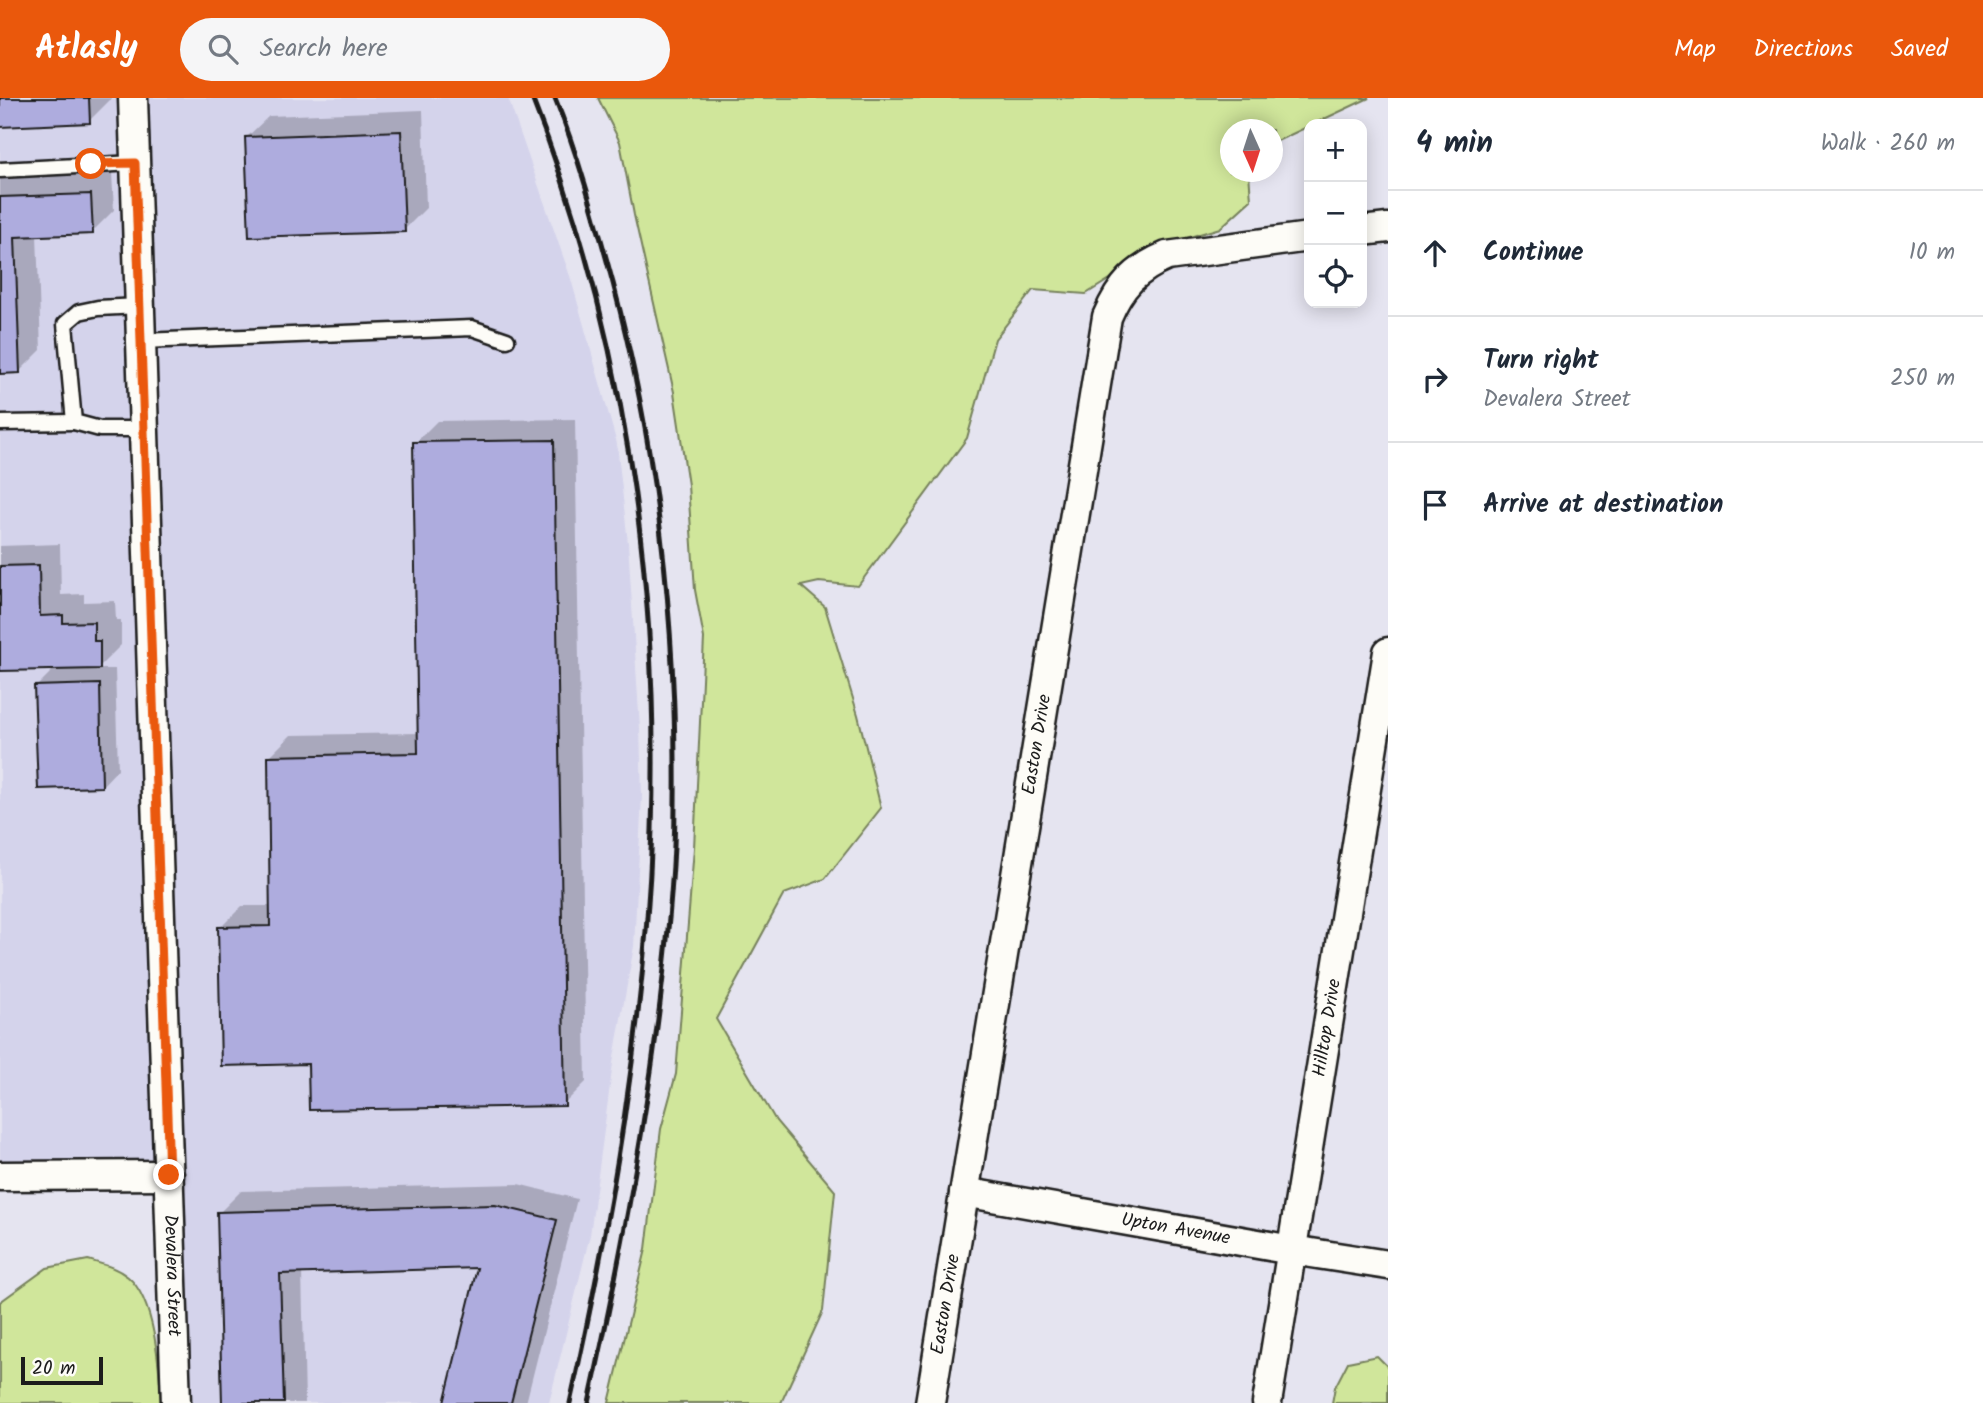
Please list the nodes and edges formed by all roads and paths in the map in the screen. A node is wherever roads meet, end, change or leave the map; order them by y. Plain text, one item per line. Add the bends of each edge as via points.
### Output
1 (133, 98) edge
2 (135, 163) junction
3 (0, 170) edge
4 (1388, 228) edge
5 (1367, 230) edge
6 (1304, 238) edge
7 (140, 306) junction
8 (507, 340) dead end
9 (141, 341) junction
10 (74, 422) junction
11 (0, 424) edge
12 (144, 429) junction
13 (1388, 652) edge
14 (169, 1175) junction
15 (0, 1176) edge
16 (964, 1192) junction
17 (1292, 1250) junction
18 (1388, 1265) edge
19 (176, 1403) edge
20 (930, 1403) edge
21 (1267, 1403) edge

1 - 2 street, Devalera Street
2 - 3 lane
2 - 7 street, Devalera Street
4 - 5 street
6 - 16 street, Easton Drive via 1167,256 1146,265 1126,284 1107,317
7 - 9 street, Devalera Street
7 - 10 lane via 79,312 65,324
8 - 9 lane via 472,328
9 - 12 street, Devalera Street
10 - 11 lane
10 - 12 lane via 100,429
12 - 14 street, Devalera Street
13 - 17 street, Hilltop Drive
14 - 15 street
14 - 19 street, Devalera Street
16 - 17 street, Upton Avenue
16 - 20 street, Easton Drive
17 - 18 street, Upton Avenue
17 - 21 street, Hilltop Drive

